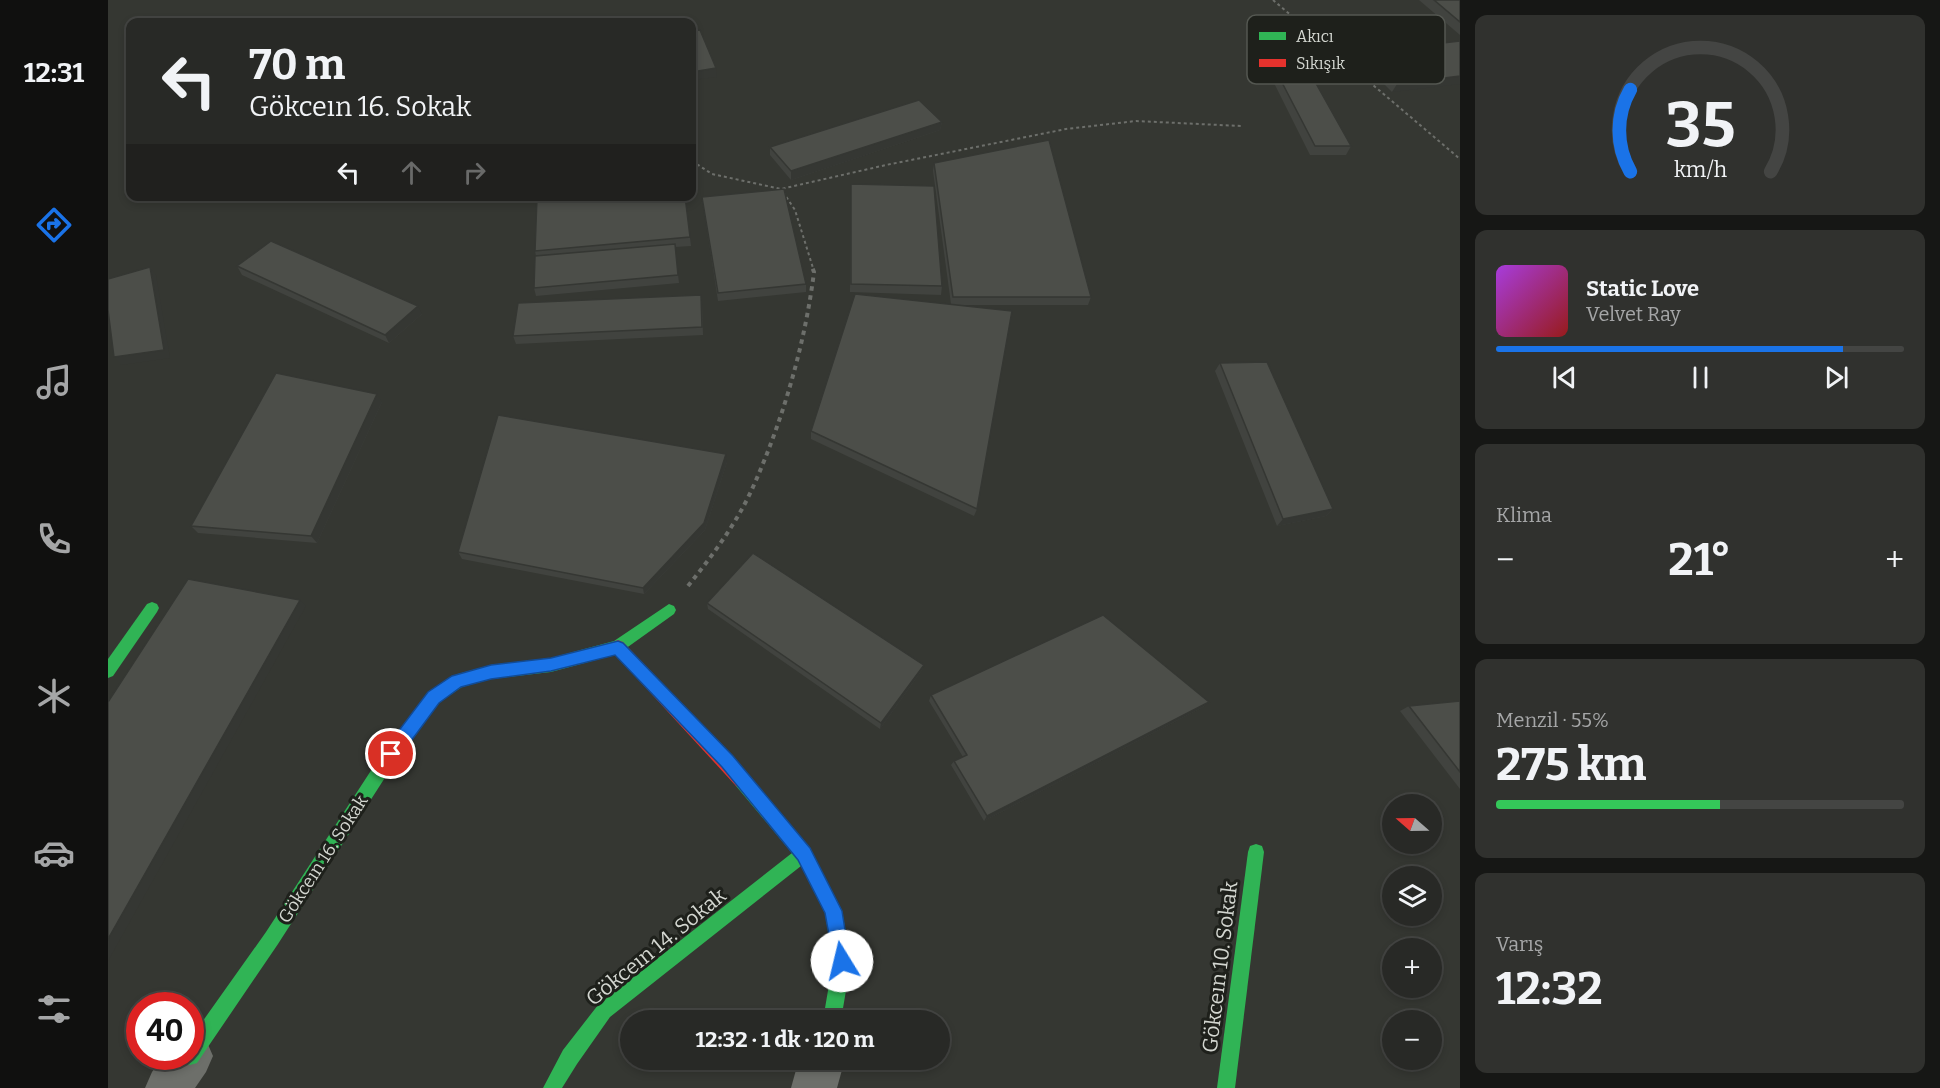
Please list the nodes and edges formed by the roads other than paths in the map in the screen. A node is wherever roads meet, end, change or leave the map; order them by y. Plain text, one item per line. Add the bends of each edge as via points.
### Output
1 (152, 608) dead end
2 (669, 610) road end
3 (618, 647) junction
4 (108, 671) edge
5 (1256, 852) dead end
6 (804, 854) junction
7 (834, 1010) edge
8 (204, 1036) edge
9 (180, 1070) edge
10 (819, 1070) edge
11 (168, 1088) edge
12 (552, 1088) edge
13 (814, 1088) edge
14 (1226, 1088) edge

1 - 4 street
2 - 3 street, Gökceın 16. Sokak
3 - 6 street via 728,762
3 - 8 street, Gökceın 16. Sokak via 551,665 491,672 458,681 433,698 391,754
5 - 14 street, Gökceın 10. Sokak
6 - 7 street via 833,911 837,931 842,961
6 - 12 street, Gökceın 14. Sokak via 604,1011
9 - 11 street, Gökceın 16. Sokak
10 - 13 street

